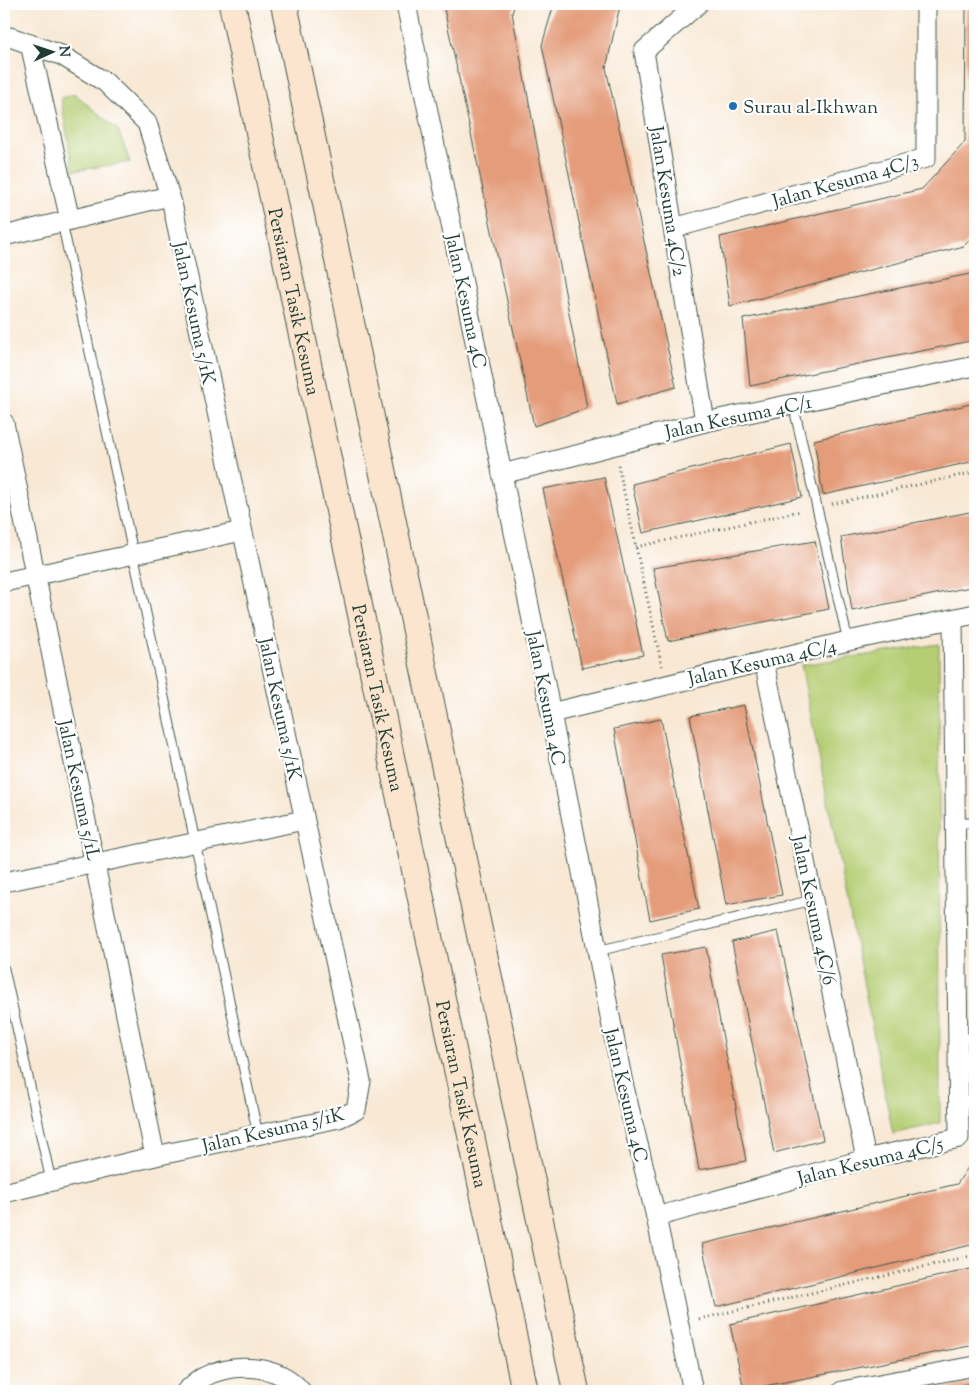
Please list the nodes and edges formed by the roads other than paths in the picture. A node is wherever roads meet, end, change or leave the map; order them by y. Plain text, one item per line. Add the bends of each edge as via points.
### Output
1 (232, 4) edge
2 (284, 4) edge
3 (406, 4) edge
4 (698, 4) edge
5 (926, 4) edge
6 (4, 37) edge
7 (30, 44) junction
8 (169, 196) junction
9 (66, 221) junction
10 (674, 228) junction
11 (4, 236) edge
12 (975, 366) edge
13 (793, 404) junction
14 (705, 422) junction
15 (4, 423) edge
16 (502, 474) junction
17 (242, 531) junction
18 (133, 554) junction
19 (35, 575) junction
20 (4, 582) edge
21 (975, 614) edge
22 (953, 619) junction
23 (848, 641) junction
24 (764, 661) junction
25 (551, 713) junction
26 (304, 820) junction
27 (955, 823) junction
28 (975, 823) edge
29 (196, 842) junction
30 (95, 863) junction
31 (4, 882) edge
32 (813, 900) junction
33 (597, 951) junction
34 (4, 969) edge
35 (967, 1038) edge
36 (258, 1135) junction
37 (155, 1156) junction
38 (866, 1159) junction
39 (51, 1181) junction
40 (4, 1193) edge
41 (656, 1217) junction
42 (975, 1366) edge
43 (186, 1391) edge
44 (301, 1391) edge
45 (525, 1391) edge
46 (576, 1391) edge
47 (693, 1391) edge
48 (842, 1391) edge

1 - 45 street, Persiaran Tasik Kesuma
2 - 46 street
3 - 16 street, Jalan Kesuma 4C
4 - 10 street, Jalan Kesuma 4C/2 via 644,51
5 - 10 street, Jalan Kesuma 4C/3 via 926,158
6 - 7 street, Jalan Kesuma 5/1K via 10,36
7 - 8 street, Jalan Kesuma 5/1K via 61,55 105,82 147,123
7 - 9 street
8 - 9 street
8 - 17 street, Jalan Kesuma 5/1K
9 - 11 street
9 - 18 lane
10 - 14 street, Jalan Kesuma 4C/2
12 - 13 street, Jalan Kesuma 4C/1
13 - 14 street, Jalan Kesuma 4C/1
13 - 23 lane
14 - 16 street, Jalan Kesuma 4C/1
15 - 19 street, Jalan Kesuma 5/1L
16 - 25 street, Jalan Kesuma 4C
17 - 18 street
17 - 26 street, Jalan Kesuma 5/1K
18 - 19 street
18 - 29 lane
19 - 20 street
19 - 30 street, Jalan Kesuma 5/1L
21 - 22 street, Jalan Kesuma 4C/4
22 - 23 street, Jalan Kesuma 4C/4
22 - 27 street, Jalan Kesuma 4C/5
23 - 24 street, Jalan Kesuma 4C/4
24 - 25 street, Jalan Kesuma 4C/4
24 - 32 street, Jalan Kesuma 4C/6
25 - 33 street, Jalan Kesuma 4C
26 - 29 street
26 - 36 street, Jalan Kesuma 5/1K via 361,1081 356,1110 339,1118
27 - 28 lane
27 - 35 street, Jalan Kesuma 4C/5
29 - 30 street
29 - 36 lane
30 - 31 street
30 - 37 street, Jalan Kesuma 5/1L
32 - 33 lane
32 - 38 street, Jalan Kesuma 4C/6
33 - 41 street, Jalan Kesuma 4C via 622,1083
34 - 39 lane
35 - 38 street, Jalan Kesuma 4C/5 via 959,1138
36 - 37 street, Jalan Kesuma 5/1K
37 - 39 street, Jalan Kesuma 5/1K
38 - 41 street, Jalan Kesuma 4C/5
39 - 40 street, Jalan Kesuma 5/1K
41 - 47 street, Jalan Kesuma 4C
42 - 48 street
43 - 44 street via 203,1377 227,1368 252,1367 276,1373

